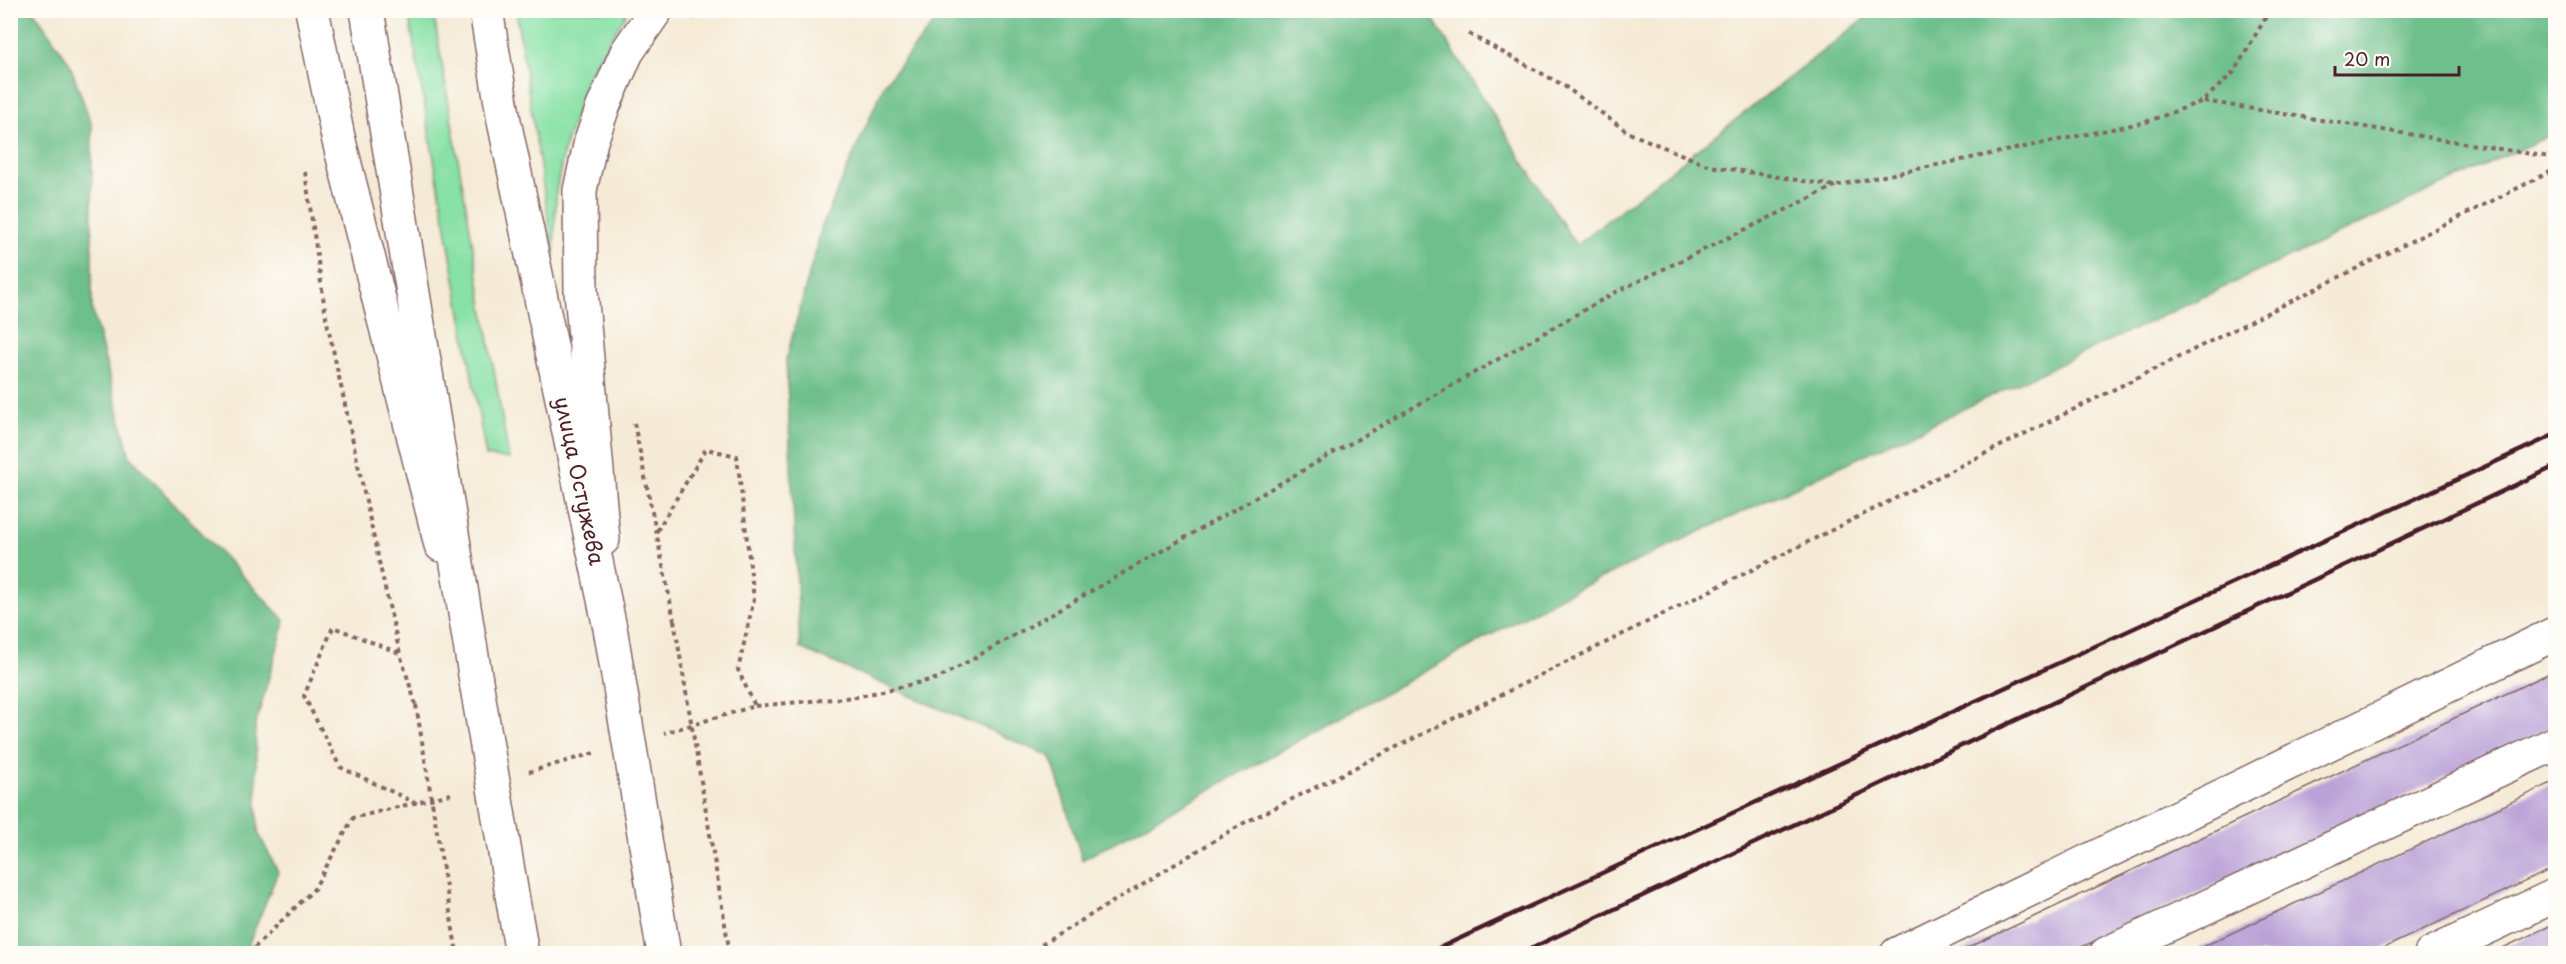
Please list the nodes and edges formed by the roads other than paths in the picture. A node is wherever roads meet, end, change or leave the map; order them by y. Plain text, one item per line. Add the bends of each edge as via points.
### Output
1 (312, 10) edge
2 (367, 10) edge
3 (486, 10) edge
4 (656, 10) edge
5 (611, 633) junction
6 (2556, 633) edge
7 (477, 687) junction
8 (2556, 743) edge
9 (2556, 895) edge
10 (522, 954) edge
11 (664, 954) edge
12 (1898, 954) edge
13 (2106, 954) edge
14 (2431, 954) edge

1 - 7 main road via 338,137
2 - 7 main road
3 - 5 main road, улица Остужева via 504,121
4 - 5 main road via 627,52 603,107 580,190 580,291
5 - 11 main road, улица Остужева, bridge
6 - 12 main road
7 - 10 main road, bridge
8 - 13 main road
9 - 14 main road

